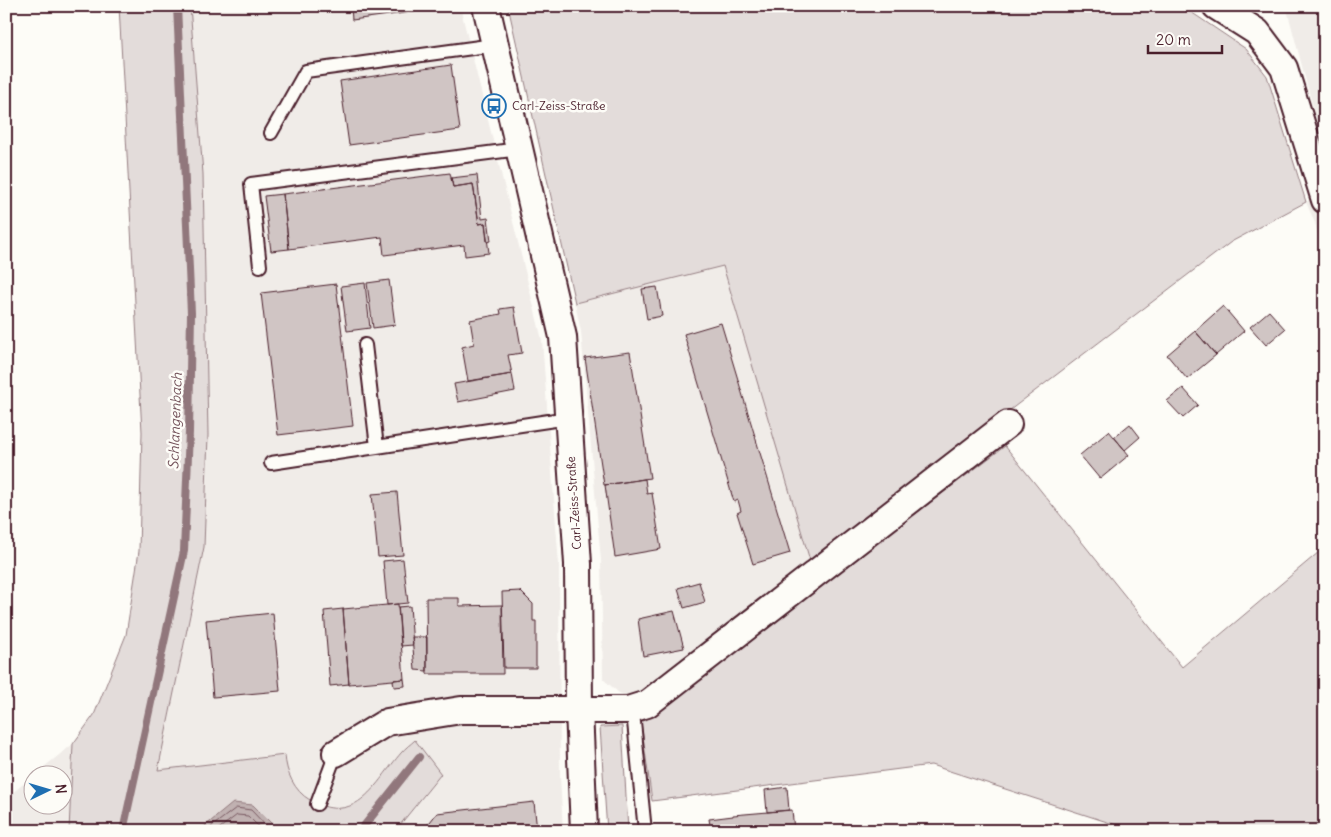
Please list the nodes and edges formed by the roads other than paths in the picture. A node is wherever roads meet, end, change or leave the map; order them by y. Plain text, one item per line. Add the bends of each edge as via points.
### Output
1 (486, 6) edge
2 (1216, 6) edge
3 (1244, 13) edge
4 (494, 46) junction
5 (271, 134) dead end
6 (519, 150) junction
7 (1325, 200) edge
8 (260, 266) dead end
9 (365, 345) dead end
10 (568, 418) junction
11 (1008, 424) dead end
12 (376, 447) junction
13 (271, 463) dead end
14 (580, 709) junction
15 (628, 710) junction
16 (336, 752) joint
17 (317, 804) dead end
18 (584, 831) edge
19 (645, 831) edge

1 - 4 street, Carl-Zeiss-Straße
2 - 3 street
3 - 7 street via 1284,68
4 - 5 lane via 306,72
4 - 6 street, Carl-Zeiss-Straße
6 - 8 lane via 251,184
6 - 10 street, Carl-Zeiss-Straße via 563,338
9 - 12 lane
10 - 12 lane
10 - 14 street, Carl-Zeiss-Straße via 578,564
11 - 15 street via 648,704
12 - 13 lane
14 - 15 street
14 - 16 street via 461,710 387,722
14 - 18 street, Carl-Zeiss-Straße
15 - 19 lane via 634,722
16 - 17 lane

